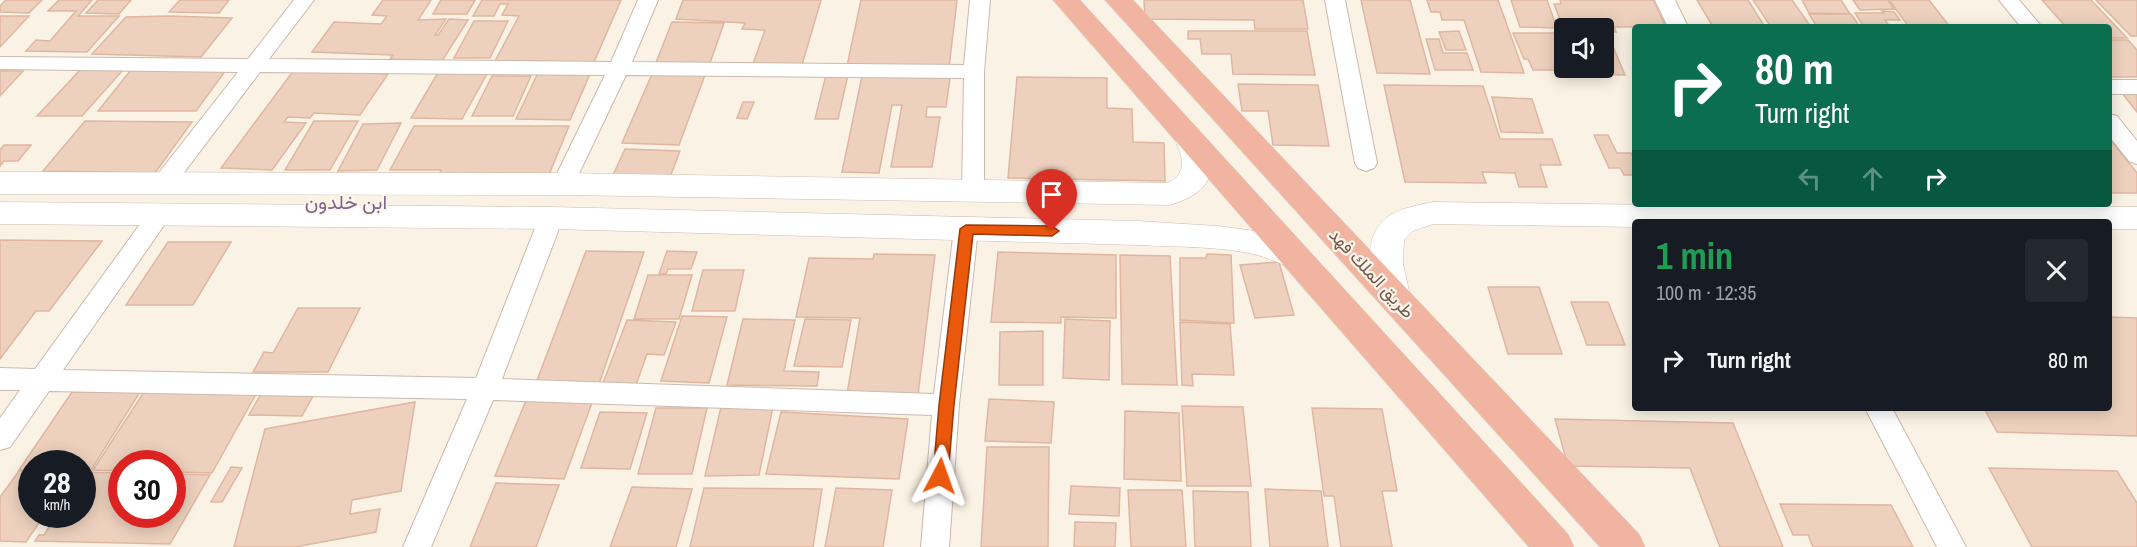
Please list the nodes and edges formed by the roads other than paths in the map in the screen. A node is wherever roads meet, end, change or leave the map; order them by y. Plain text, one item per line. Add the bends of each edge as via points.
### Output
1 (304, 0) edge
2 (648, 0) edge
3 (980, 0) edge
4 (1066, 0) edge
5 (1118, 0) edge
6 (1335, 0) edge
7 (1665, 0) edge
8 (2009, 0) edge
9 (1677, 24) edge
10 (2029, 24) edge
11 (0, 63) edge
12 (255, 66) junction
13 (619, 68) junction
14 (975, 72) junction
15 (2112, 87) edge
16 (2137, 87) edge
17 (2112, 125) edge
18 (1188, 135) junction
19 (2137, 156) edge
20 (1366, 163) dead end
21 (0, 183) edge
22 (563, 184) junction
23 (973, 192) junction
24 (1138, 195) junction
25 (160, 200) junction
26 (1736, 210) edge
27 (0, 213) edge
28 (551, 218) junction
29 (2137, 218) edge
30 (1814, 219) edge
31 (1980, 219) edge
32 (966, 229) junction
33 (1138, 232) junction
34 (1294, 256) junction
35 (1393, 295) junction
36 (0, 380) edge
37 (43, 380) junction
38 (485, 389) junction
39 (946, 405) junction
40 (1880, 411) edge
41 (0, 439) edge
42 (417, 547) edge
43 (935, 547) edge
44 (1554, 547) edge
45 (1625, 547) edge
46 (1952, 547) edge

1 - 12 street
2 - 13 street
3 - 14 street
4 - 18 highway
5 - 35 highway, طريق الملك فهد
6 - 20 street
7 - 9 street
8 - 10 street
11 - 12 street
12 - 13 street
12 - 25 street
13 - 14 street
13 - 22 street
14 - 23 street
15 - 16 street
17 - 19 street
18 - 24 street via 1199,164 1192,183 1170,194
18 - 34 highway
21 - 25 street
22 - 23 street
22 - 25 street
23 - 24 street
24 - 33 street via 1161,204 1165,219
25 - 27 street
25 - 28 street
25 - 37 street
26 - 30 street
26 - 35 street via 1414,216 1390,234 1385,250
28 - 32 street
28 - 38 street
29 - 31 street
32 - 33 street
32 - 39 street
33 - 34 street via 1263,244
34 - 44 highway
35 - 45 highway, طريق الملك فهد
36 - 37 street
37 - 38 street
37 - 41 street
38 - 39 street
38 - 42 street
39 - 43 street
40 - 46 street

